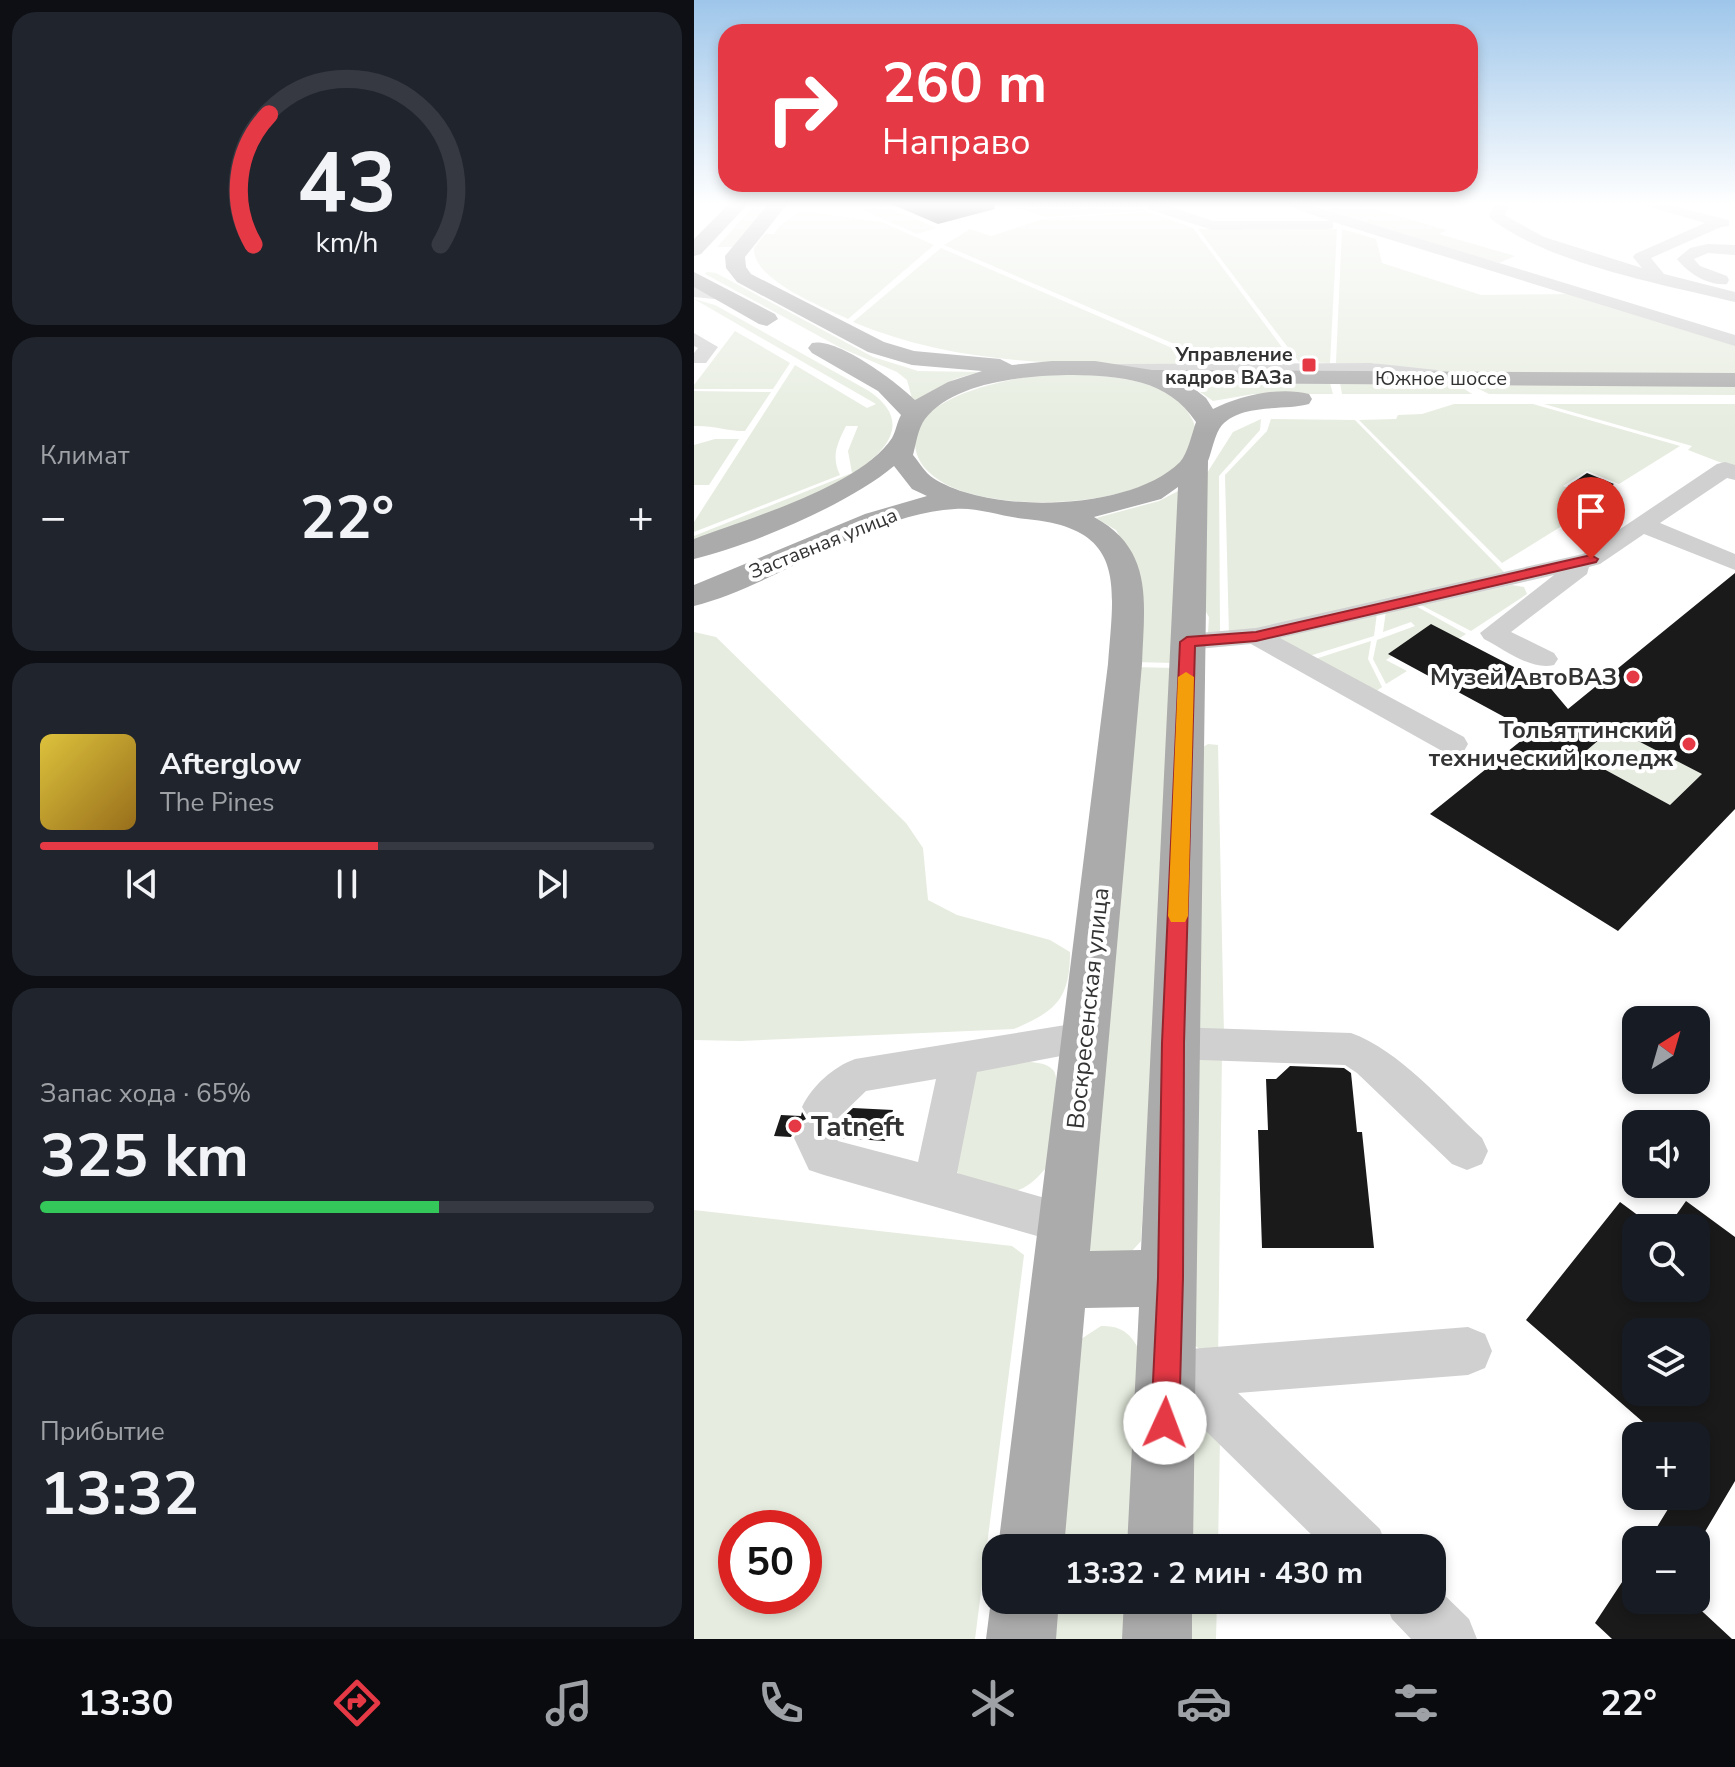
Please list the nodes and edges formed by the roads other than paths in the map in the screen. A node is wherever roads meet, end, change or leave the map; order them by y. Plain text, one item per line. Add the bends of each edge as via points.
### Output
1 (697, 279) edge
2 (748, 279) edge
3 (1535, 279) edge
4 (1673, 279) edge
5 (1570, 290) junction
6 (1508, 291) dead end
7 (694, 292) edge
8 (724, 295) junction
9 (1729, 295) edge
10 (694, 338) edge
11 (1735, 341) edge
12 (699, 359) dead end
13 (1052, 368) junction
14 (1115, 370) junction
15 (1147, 376) junction
16 (1456, 378) junction
17 (1735, 378) edge
18 (1487, 388) junction
19 (1735, 400) edge
20 (915, 414) junction
21 (1202, 443) junction
22 (900, 451) junction
23 (1735, 473) edge
24 (945, 496) junction
25 (1050, 512) junction
26 (828, 517) junction
27 (1643, 525) junction
28 (694, 550) edge
29 (1591, 559) junction
30 (1735, 563) edge
31 (694, 572) edge
32 (694, 596) edge
33 (1256, 636) junction
34 (1187, 642) junction
35 (1544, 659) dead end
36 (1453, 744) dead end
37 (1084, 1038) junction
38 (1173, 1043) junction
39 (960, 1059) junction
40 (1467, 1151) dead end
41 (933, 1188) junction
42 (1065, 1223) junction
43 (1171, 1278) junction
44 (1059, 1280) junction
45 (1468, 1351) dead end
46 (1175, 1367) junction
47 (1032, 1534) edge
48 (1161, 1534) edge
49 (1347, 1534) edge
50 (1024, 1614) edge
51 (1158, 1614) edge
52 (1425, 1614) edge
53 (1021, 1639) edge
54 (1157, 1639) edge
55 (1449, 1639) edge

1 - 8 main road
2 - 13 main road via 876,347 942,362
3 - 5 street
4 - 9 street
5 - 6 street
5 - 11 street
7 - 8 street
8 - 20 main road via 887,386
10 - 12 street via 709,347
13 - 14 main road
13 - 20 main road via 982,379 940,396
14 - 15 main road
14 - 16 street via 1371,369
15 - 16 main road, Южное шоссе
15 - 21 main road via 1196,402
16 - 18 main road, Южное шоссе
17 - 18 main road, Южное шоссе
18 - 19 main road, Южное шоссе
18 - 21 main road, Южное шоссе via 1266,401 1233,408
20 - 22 main road
21 - 25 main road, Южное шоссе via 1176,479 1142,495
21 - 34 main road via 1192,491
22 - 24 main road via 905,469
22 - 26 main road, Заставная улица via 884,482
22 - 28 main road, Заставная улица via 854,484
23 - 27 street via 1725,469
24 - 25 main road via 997,509
24 - 26 main road, Заставная улица via 887,499
24 - 32 main road, Заставная улица
25 - 37 main road, Воскресенская улица via 1105,534 1120,553 1129,581 1125,664
26 - 31 main road, Заставная улица
27 - 29 street
27 - 30 street
29 - 33 street
29 - 35 street via 1493,633
33 - 34 street
33 - 36 street
34 - 38 main road
37 - 39 street
37 - 42 main road, Воскресенская улица
38 - 40 street via 1351,1049 1371,1061
38 - 43 main road
39 - 41 street
39 - 41 street via 855,1076 818,1122 824,1156
41 - 42 street
42 - 44 main road, Воскресенская улица
43 - 44 main road
43 - 46 main road
44 - 47 main road, Воскресенская улица
45 - 46 street
46 - 48 main road
46 - 49 street
50 - 53 main road
51 - 54 main road
52 - 55 street

